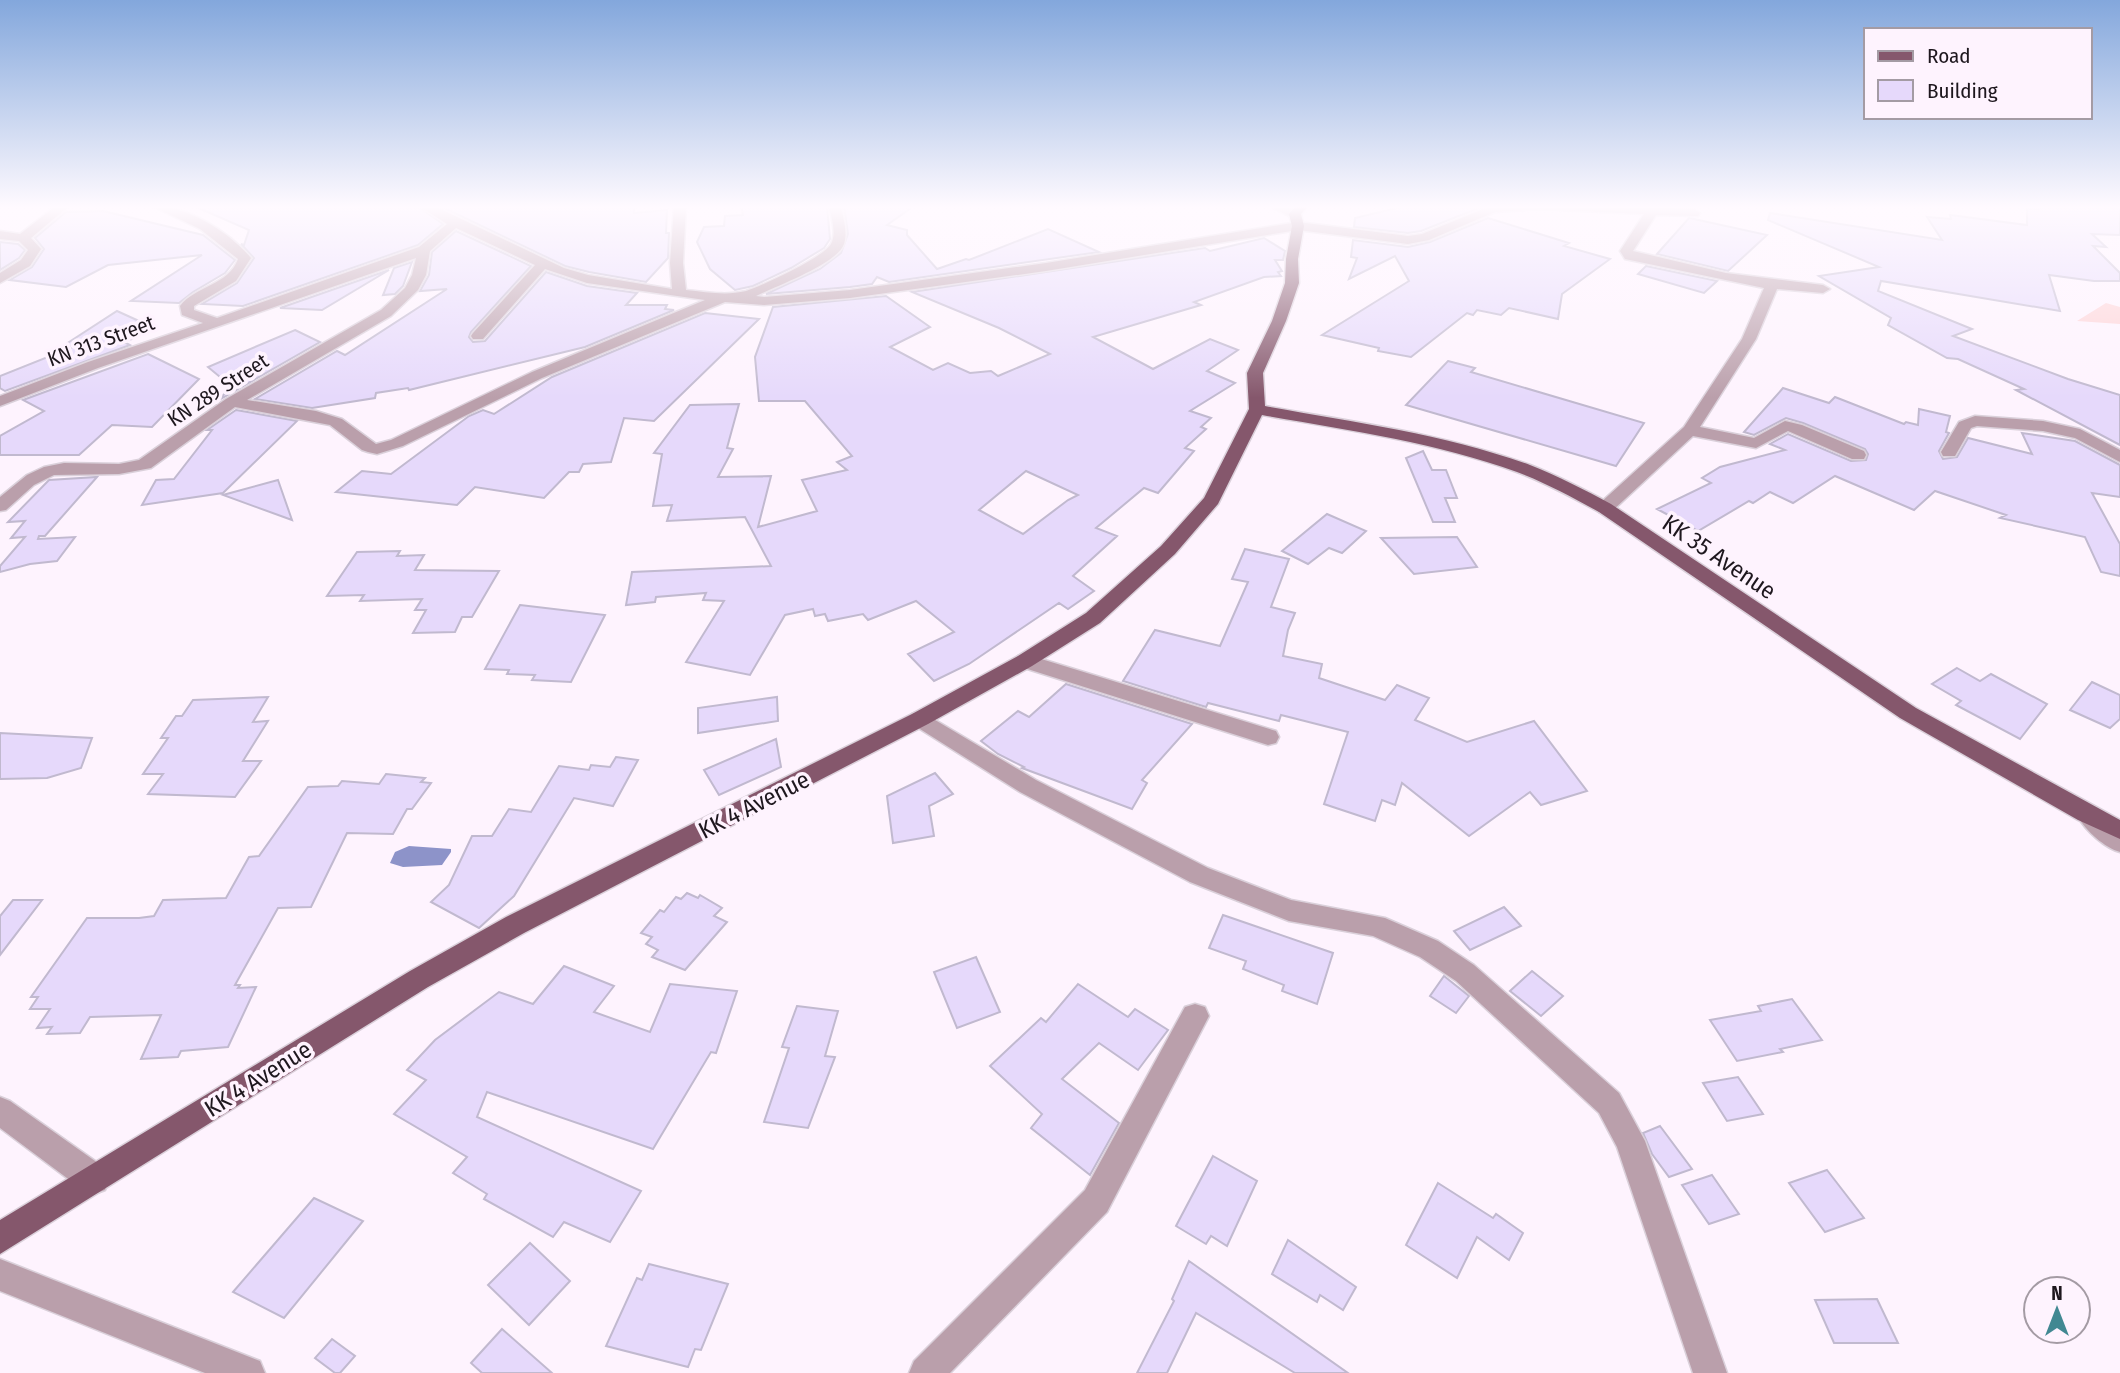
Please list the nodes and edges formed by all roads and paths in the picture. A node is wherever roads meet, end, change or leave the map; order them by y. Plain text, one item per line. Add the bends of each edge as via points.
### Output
1 (239, 270) edge
2 (372, 270) edge
3 (420, 270) edge
4 (537, 270) edge
5 (557, 270) edge
6 (678, 270) edge
7 (799, 270) edge
8 (1022, 270) edge
9 (1292, 270) edge
10 (1685, 270) edge
11 (1771, 287) junction
12 (1823, 289) dead end
13 (680, 294) junction
14 (722, 298) junction
15 (217, 323) junction
16 (478, 336) dead end
17 (0, 401) edge
18 (232, 401) junction
19 (1257, 409) junction
20 (1690, 430) junction
21 (1949, 452) dead end
22 (1858, 455) dead end
23 (2120, 457) edge
24 (0, 506) edge
25 (1605, 508) junction
26 (1025, 660) junction
27 (920, 719) junction
28 (1268, 737) dead end
29 (2086, 814) junction
30 (2120, 830) edge
31 (2120, 843) edge
32 (1195, 1016) dead end
33 (0, 1111) edge
34 (94, 1179) junction
35 (0, 1238) edge
36 (0, 1275) edge
37 (248, 1373) edge
38 (926, 1373) edge
39 (1710, 1373) edge

1 - 15 street, KN 313 Street via 187,306 187,312
2 - 15 street, KN 313 Street
3 - 18 street, KN 289 Street via 411,289 386,313
4 - 16 street
5 - 13 street
6 - 13 street
7 - 14 street via 750,294
8 - 14 street via 850,294 764,301
9 - 19 main road, KK 4 Avenue via 1293,283 1255,373
10 - 11 street
11 - 12 street
11 - 20 street via 1749,339
13 - 14 street
14 - 18 street via 537,375 377,449 336,422
15 - 17 street, KN 313 Street
18 - 24 street, KN 289 Street via 145,464 132,469 61,469 39,475
19 - 25 main road, KK 35 Avenue via 1435,442 1515,466
19 - 26 main road, KK 4 Avenue via 1212,500 1168,550 1093,618
20 - 22 street via 1756,443 1785,426
20 - 25 street
21 - 23 street via 1965,425 1975,421 2080,434
25 - 29 main road, KK 35 Avenue via 1908,713
26 - 27 main road, KK 4 Avenue
26 - 28 street
27 - 34 main road, KK 4 Avenue via 503,932
27 - 39 street via 1028,786 1199,875 1289,910 1376,926 1429,949 1465,973 1609,1103 1630,1141
29 - 30 main road, KK 35 Avenue
29 - 31 street
32 - 38 street via 1096,1201
33 - 34 street
34 - 35 main road, KK 4 Avenue
36 - 37 street

